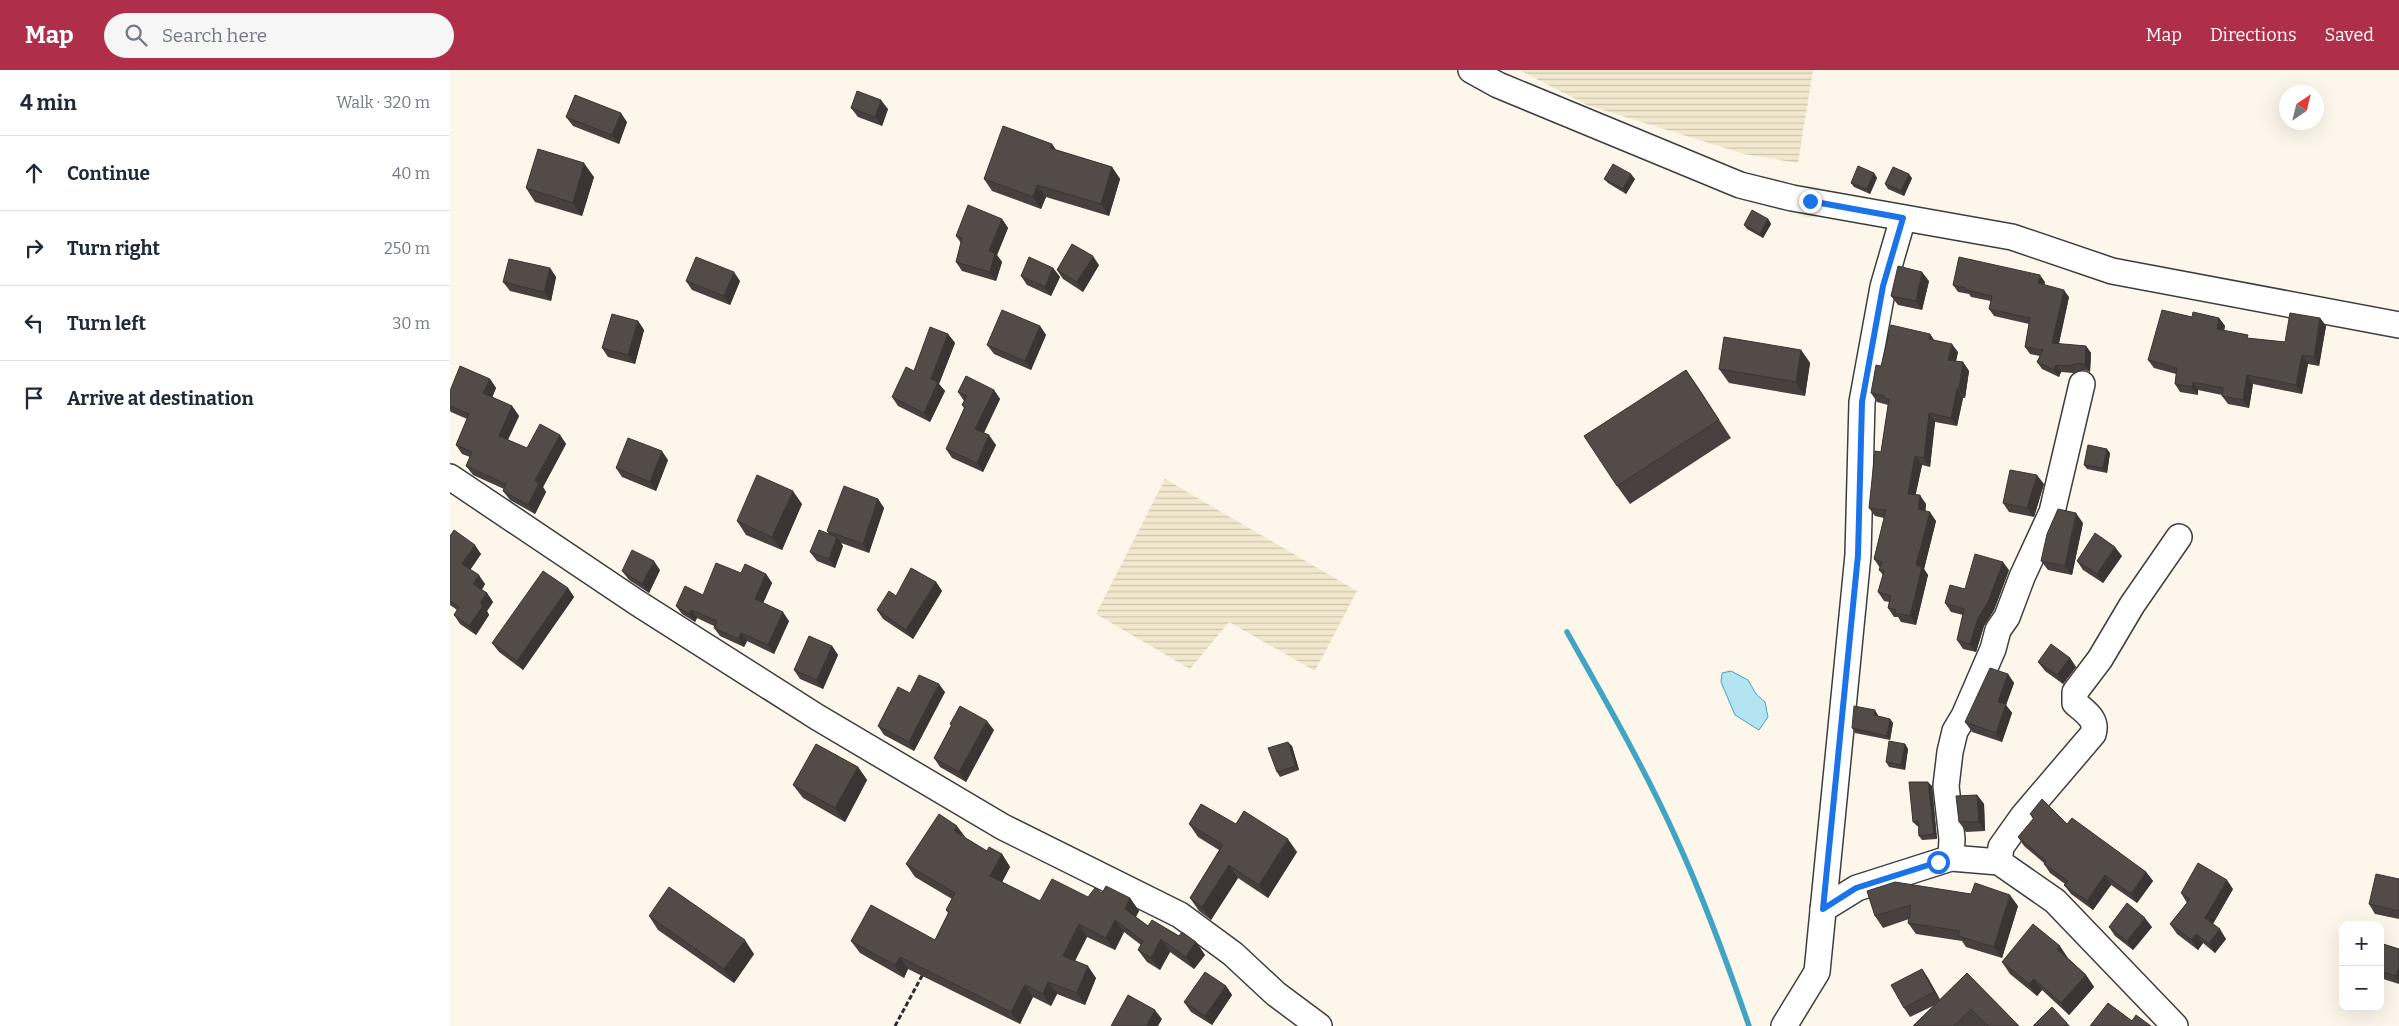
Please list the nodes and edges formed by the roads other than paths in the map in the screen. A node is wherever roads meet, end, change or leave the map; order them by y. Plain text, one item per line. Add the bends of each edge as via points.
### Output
1 (1471, 70) edge
2 (1903, 218) junction
3 (2399, 326) edge
4 (2082, 384) dead end
5 (450, 477) edge
6 (2179, 536) dead end
7 (1951, 858) junction
8 (1999, 862) junction
9 (1823, 909) junction
10 (1319, 1026) edge
11 (1784, 1026) edge
12 (2175, 1026) edge

1 - 2 street via 1498,85 1740,185
2 - 3 street via 2012,238 2112,271
2 - 9 street via 1883,286 1862,402 1858,555
4 - 7 street via 2052,512 1955,732 1946,786
5 - 10 street via 636,602 817,717 1003,827 1180,915 1233,954 1276,994
6 - 8 street via 2075,692 2076,702 2094,720 2093,734 2023,816 2001,847
7 - 8 street
7 - 9 street via 1856,888
8 - 12 street via 2055,901
9 - 11 street via 1817,972

